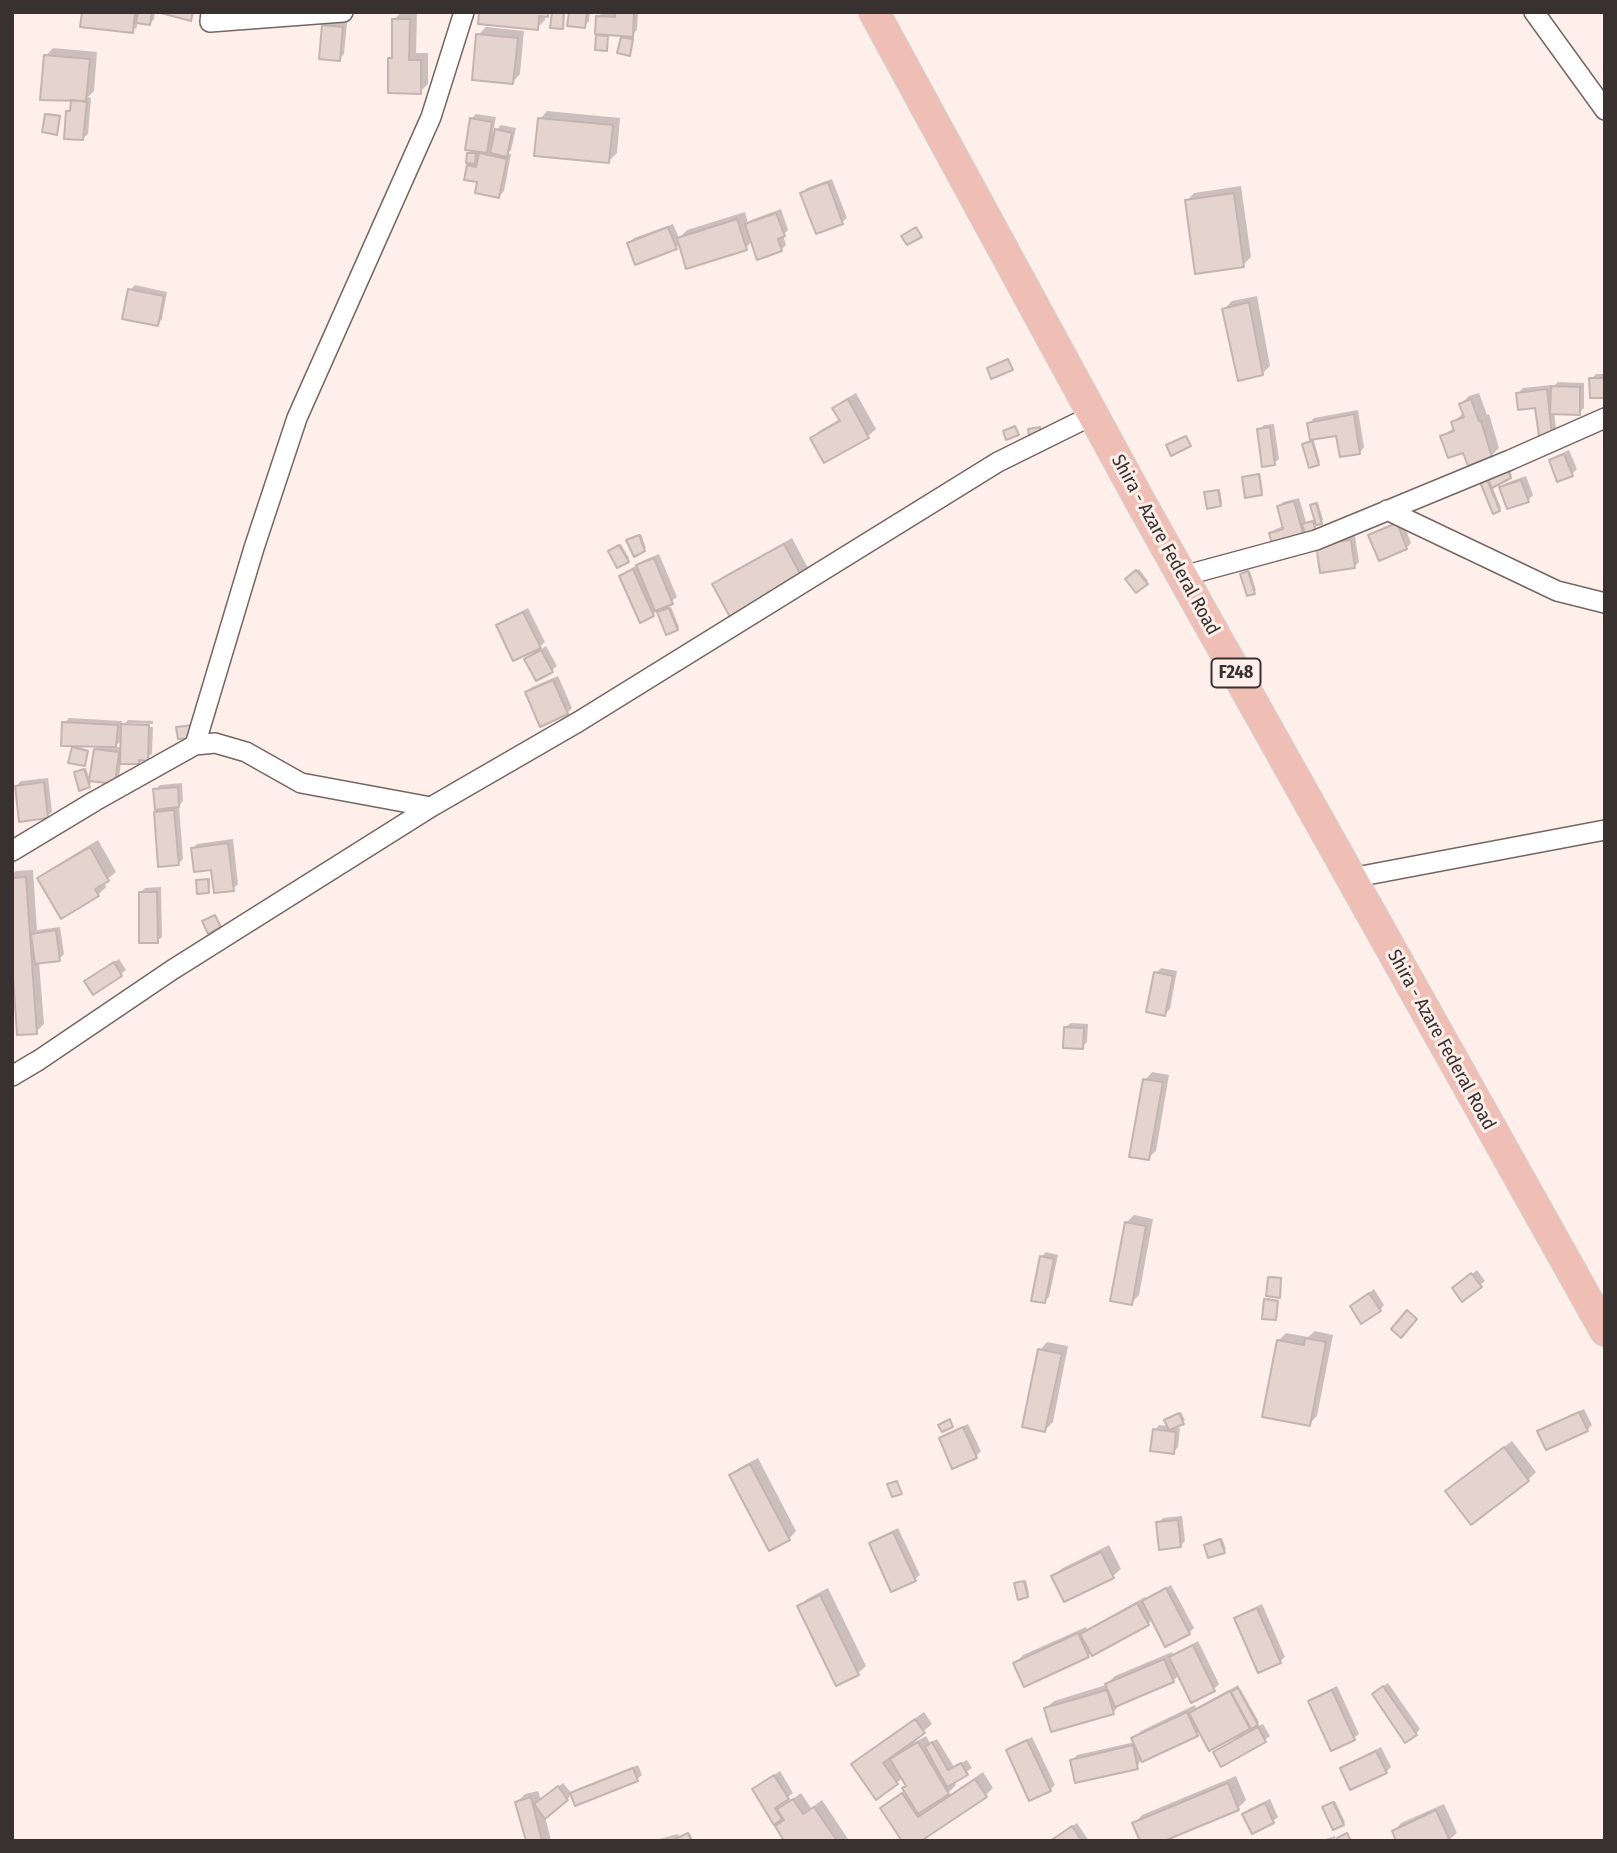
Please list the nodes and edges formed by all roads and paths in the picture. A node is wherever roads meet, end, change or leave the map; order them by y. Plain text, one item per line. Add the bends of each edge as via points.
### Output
1 (211, 12) edge
2 (343, 12) edge
3 (464, 12) edge
4 (874, 12) edge
5 (1534, 12) edge
6 (1605, 110) edge
7 (1093, 415) junction
8 (1605, 418) edge
9 (1387, 510) junction
10 (1182, 576) junction
11 (1605, 603) edge
12 (195, 745) junction
13 (431, 807) junction
14 (1605, 830) edge
15 (12, 851) edge
16 (1350, 878) junction
17 (12, 1076) edge
18 (1605, 1331) edge

1 - 2 street via 210,22
3 - 12 street via 431,117 297,418
4 - 7 main road, Shira - Azare Federal Road / F248
5 - 6 street
7 - 10 main road, Shira - Azare Federal Road / F248
7 - 13 street via 998,462 578,722
8 - 9 street
9 - 10 street via 1316,540
9 - 11 street via 1557,591
10 - 16 main road, Shira - Azare Federal Road / F248
12 - 13 street via 215,743 246,752 302,783
12 - 15 street
13 - 17 street
14 - 16 street
16 - 18 main road, Shira - Azare Federal Road / F248

